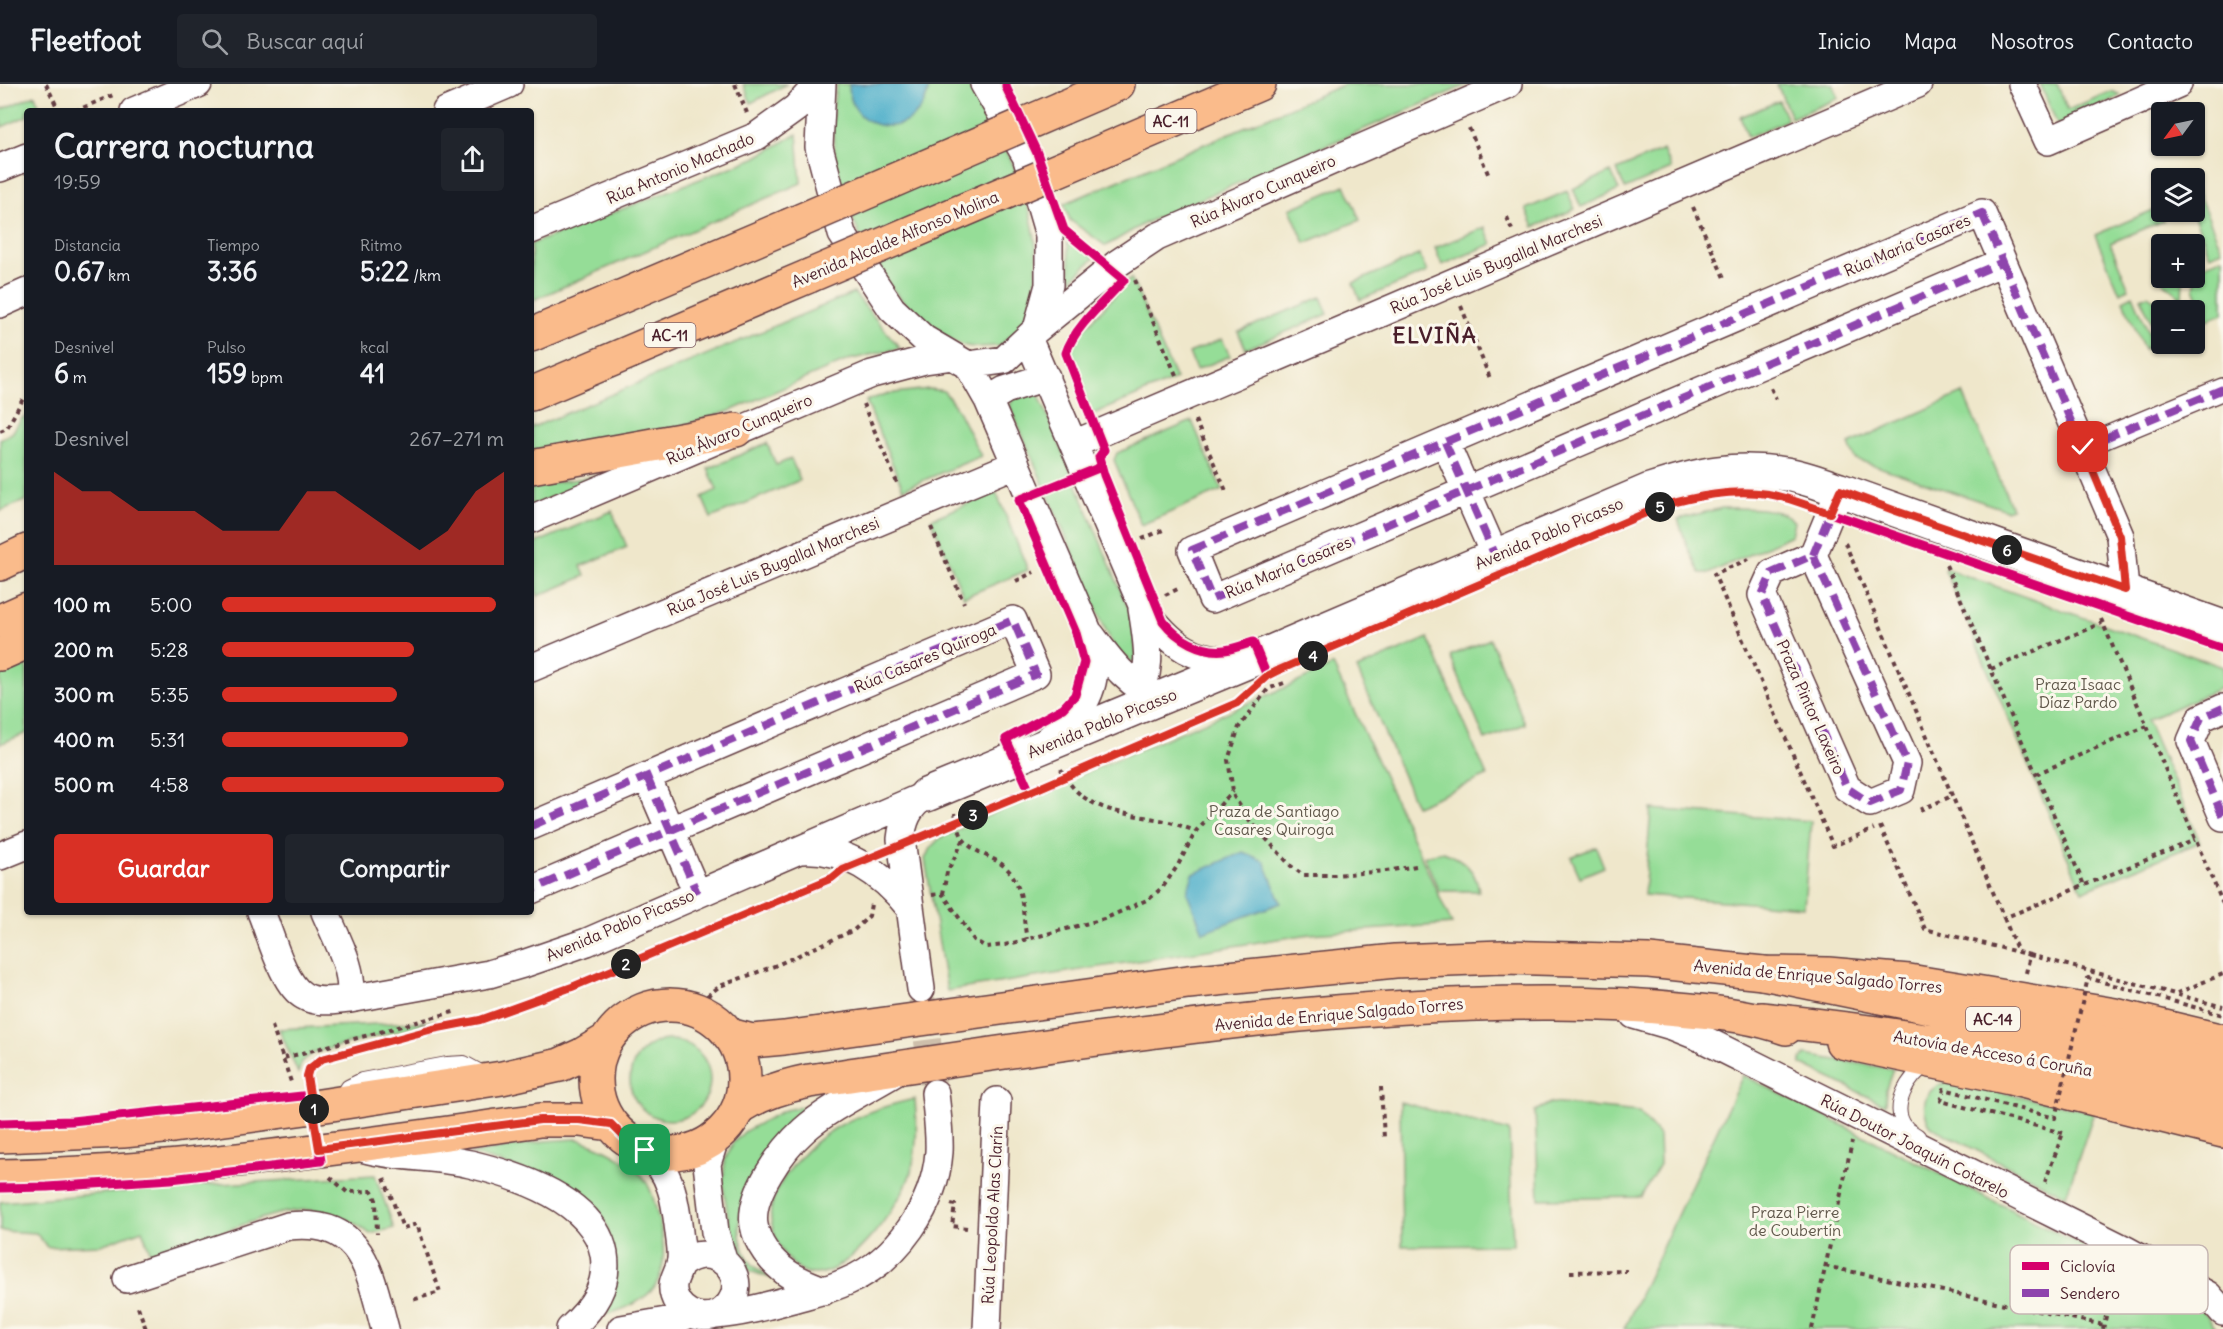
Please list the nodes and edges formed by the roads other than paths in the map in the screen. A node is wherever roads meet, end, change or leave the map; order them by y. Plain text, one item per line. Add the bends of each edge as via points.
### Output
1 (198, 84) edge
2 (509, 84) edge
3 (816, 84) edge
4 (822, 84) edge
5 (984, 84) edge
6 (1118, 84) edge
7 (1259, 84) edge
8 (1508, 84) edge
9 (1918, 84) edge
10 (2022, 84) edge
11 (2178, 84) edge
12 (126, 102) edge
13 (453, 108) edge
14 (24, 158) edge
15 (0, 168) edge
16 (534, 229) edge
17 (2003, 262) junction
18 (1033, 333) junction
19 (534, 334) edge
20 (960, 361) junction
21 (1046, 377) junction
22 (2223, 389) edge
23 (534, 393) edge
24 (987, 400) junction
25 (736, 430) junction
26 (1445, 442) junction
27 (1074, 444) junction
28 (2083, 447) junction
29 (1016, 464) junction
30 (534, 466) edge
31 (1840, 490) junction
32 (1466, 491) junction
33 (534, 518) edge
34 (24, 528) edge
35 (0, 539) edge
36 (24, 539) edge
37 (24, 552) edge
38 (1813, 555) junction
39 (1495, 556) junction
40 (0, 564) edge
41 (2125, 590) junction
42 (1154, 600) junction
43 (24, 610) edge
44 (0, 621) edge
45 (2223, 627) edge
46 (1087, 629) junction
47 (24, 643) edge
48 (1271, 652) junction
49 (0, 654) edge
50 (534, 667) edge
51 (1146, 700) junction
52 (2223, 708) edge
53 (1031, 752) junction
54 (647, 777) junction
55 (926, 795) joint
56 (892, 817) junction
57 (2223, 817) edge
58 (534, 825) edge
59 (670, 831) junction
60 (24, 846) edge
61 (799, 850) junction
62 (0, 856) edge
63 (534, 889) edge
64 (697, 893) junction
65 (917, 902) junction
66 (262, 915) edge
67 (326, 915) edge
68 (348, 970) junction
69 (1763, 973) junction
70 (449, 981) junction
71 (921, 989) tunnel mouth
72 (350, 999) junction
73 (1596, 1003) junction
74 (1761, 1019) junction
75 (729, 1035) junction
76 (607, 1040) junction
77 (2223, 1041) edge
78 (1935, 1061) junction
79 (903, 1067) junction
80 (2223, 1067) edge
81 (935, 1093) tunnel mouth
82 (2223, 1100) edge
83 (997, 1101) dead end
84 (739, 1107) junction
85 (611, 1124) junction
86 (2223, 1131) edge
87 (0, 1136) edge
88 (715, 1138) junction
89 (349, 1145) junction
90 (645, 1150) junction
91 (0, 1176) edge
92 (2068, 1216) junction
93 (2119, 1245) edge
94 (728, 1267) junction
95 (676, 1275) junction
96 (128, 1279) dead end
97 (813, 1293) junction
98 (2208, 1295) edge
99 (2223, 1312) edge
100 (703, 1314) junction
101 (385, 1329) edge
102 (570, 1329) edge
103 (621, 1329) edge
104 (987, 1329) edge

1 - 12 street
2 - 13 street
3 - 16 street, Rúa Antonio Machado via 796,108 757,136
4 - 20 street via 819,147 842,234 892,309 924,339
5 - 18 street via 1026,156 1049,235 1049,285
6 - 19 main road, bridge
7 - 23 main road, Avenida Alcalde Alfonso Molina / AC-11, bridge
8 - 18 street, Rúa Álvaro Cunqueiro via 1157,237 1125,257
9 - 27 street, Rúa José Luis Bugallal Marchesi
10 - 11 street via 2048,141
14 - 15 street
17 - 26 street, Rúa María Casares via 1982,213
17 - 28 street
17 - 32 street, Rúa María Casares
18 - 20 street, Rúa Álvaro Cunqueiro via 1004,360
18 - 21 street
20 - 24 street
20 - 25 street, Rúa Álvaro Cunqueiro via 926,360 872,374
21 - 24 street
21 - 27 street
22 - 28 street
24 - 29 street
25 - 30 main road
25 - 33 street, Rúa Álvaro Cunqueiro
26 - 32 street
26 - 32 street, Rúa María Casares via 1192,550 1212,599
27 - 42 street
28 - 41 street via 2120,536
29 - 46 street
29 - 50 street, Rúa José Luis Bugallal Marchesi
31 - 38 street
31 - 39 street, Avenida Pablo Picasso via 1788,474 1737,470 1694,476 1650,490
31 - 41 street, Avenida Pablo Picasso
32 - 39 street
34 - 35 main road
35 - 36 main road
37 - 40 main road
38 - 38 street, Praza Pintor Laxeiro via 1772,573 1762,595 1846,788 1870,803 1901,790 1907,763
39 - 48 street, Avenida Pablo Picasso
41 - 45 street, Avenida Pablo Picasso
42 - 48 street via 1157,628 1173,642 1204,658 1232,660
42 - 51 street
43 - 44 main road
46 - 51 street
46 - 53 street via 1094,665 1085,700 1067,726
47 - 49 main road
48 - 51 street, Avenida Pablo Picasso
51 - 53 street, Avenida Pablo Picasso
52 - 57 street via 2201,718 2191,741
53 - 55 street, Avenida Pablo Picasso
54 - 58 street, Rúa Casares Quiroga
54 - 59 street
54 - 59 street, Rúa Casares Quiroga via 1013,620 1032,663 1036,674
55 - 56 street, Avenida Pablo Picasso
56 - 61 street, Avenida Pablo Picasso
56 - 65 street
59 - 63 street, Rúa Casares Quiroga
59 - 64 street
60 - 62 street
61 - 64 street, Avenida Pablo Picasso
61 - 65 street via 828,851 857,863
64 - 70 street, Avenida Pablo Picasso via 587,942 489,974
65 - 71 street
66 - 72 street, Avenida Pablo Picasso via 291,984 304,996 323,1001
67 - 68 street
68 - 70 street via 373,980
68 - 72 street
69 - 75 main road, Avenida de Enrique Salgado Torres via 1605,958 1395,961 1188,982 784,1038 752,1041
69 - 77 main road, Avenida de Enrique Salgado Torres via 1909,981 2115,1016
69 - 80 main road, Autovía de Acceso á Coruña / AC-14
70 - 72 street, Avenida Pablo Picasso
73 - 74 main road, Avenida de Enrique Salgado Torres
73 - 79 main road, Avenida de Enrique Salgado Torres via 1396,1006 1196,1026
73 - 92 street, Rúa Doutor Joaquín Cotarelo via 1697,1036
74 - 78 main road, Avenida de Enrique Salgado Torres via 1799,1032
74 - 82 main road, Autovía de Acceso á Coruña / AC-14 via 1997,1051
75 - 76 main road via 697,1011 657,1006 637,1012
75 - 84 main road via 741,1058 744,1082
76 - 85 main road via 598,1060 596,1082 600,1104
76 - 87 main road via 561,1065 338,1104 123,1131
78 - 86 main road, Avenida de Enrique Salgado Torres
78 - 92 lane via 1919,1070 1901,1098 1905,1127 2025,1189
79 - 84 main road, Avenida de Enrique Salgado Torres via 782,1086
79 - 97 street via 804,1129 766,1178 754,1223 761,1245
81 - 97 street via 938,1161 929,1194 914,1223 896,1247 872,1266 850,1281
83 - 104 street, Rúa Leopoldo Alas Clarín
84 - 88 main road
85 - 89 main road via 540,1120
85 - 90 main road
88 - 90 main road via 694,1150 670,1154
88 - 94 street via 707,1164 715,1232
89 - 91 main road via 163,1169
89 - 102 street via 390,1155 468,1163 526,1181 583,1215 600,1240 605,1274 597,1301
90 - 95 street via 658,1161 674,1195 680,1237
92 - 93 street, Rúa Doutor Joaquín Cotarelo
94 - 95 street via 705,1254 687,1259
94 - 97 street via 748,1285 777,1296
94 - 100 street via 736,1284 731,1303 724,1310
95 - 100 street via 677,1302
95 - 103 street via 667,1296 652,1313
96 - 101 street via 288,1226 324,1227 353,1244 363,1260
97 - 100 street via 747,1311
98 - 99 street, Rúa Doutor Joaquín Cotarelo
100 - 103 street

